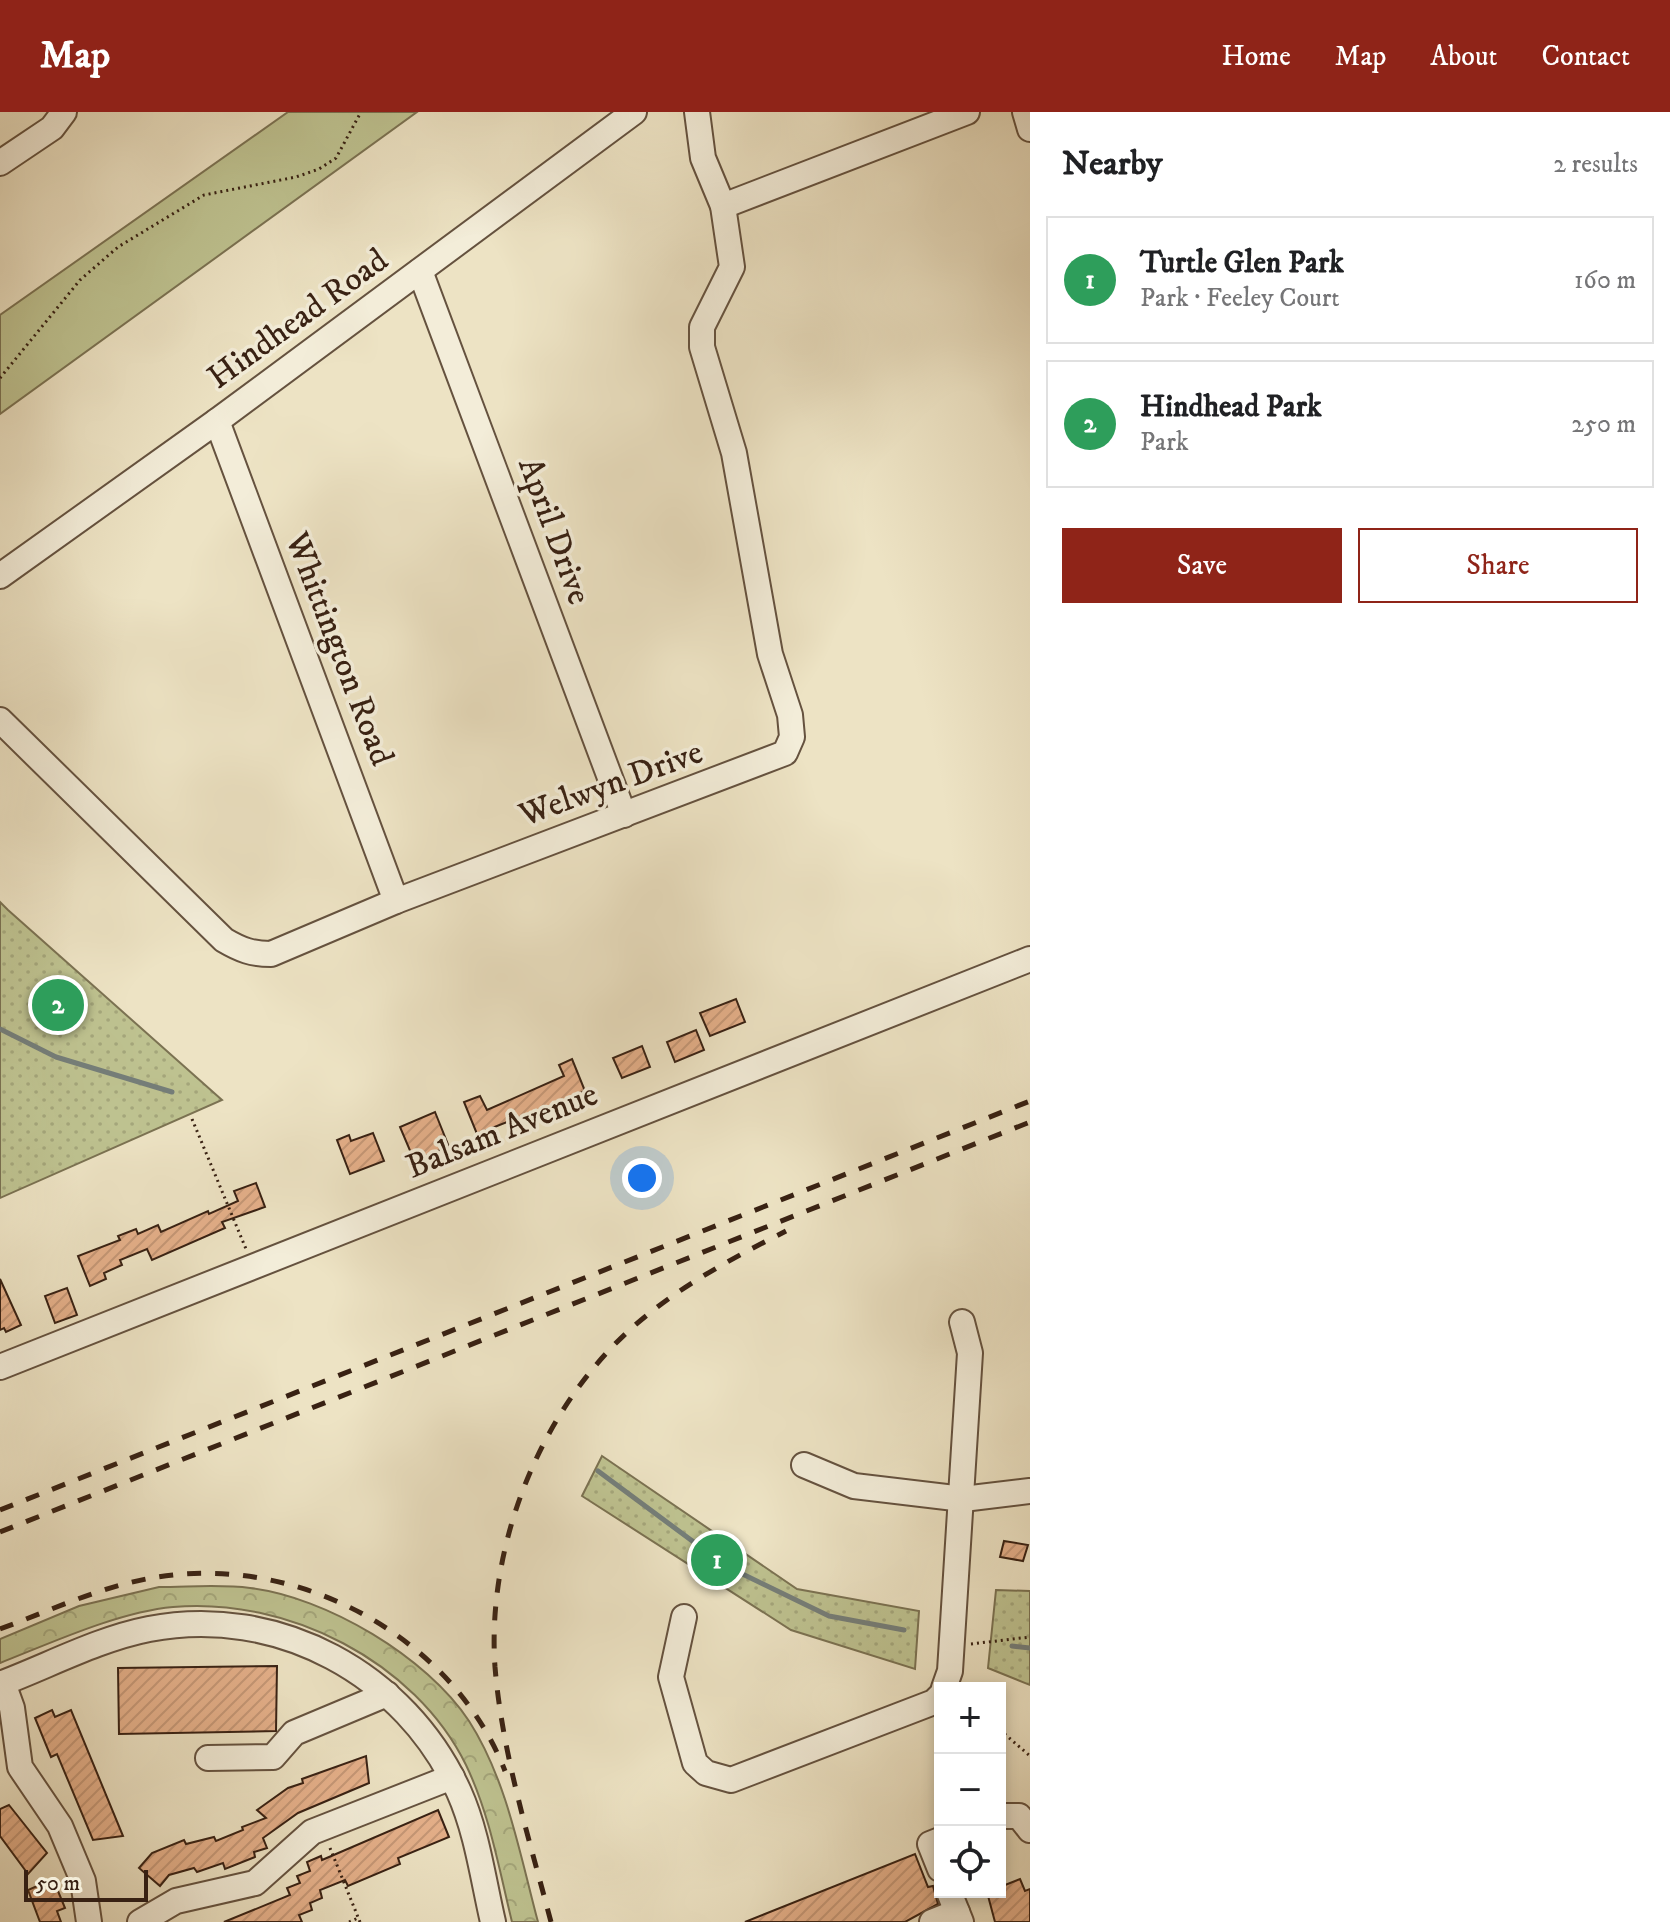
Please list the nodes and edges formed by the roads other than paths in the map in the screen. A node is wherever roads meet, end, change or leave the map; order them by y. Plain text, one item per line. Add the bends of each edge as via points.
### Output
1 (64, 112) edge
2 (634, 112) edge
3 (697, 112) edge
4 (967, 112) edge
5 (1025, 112) edge
6 (1030, 129) edge
7 (0, 163) edge
8 (723, 206) junction
9 (420, 271) junction
10 (217, 421) junction
11 (0, 576) edge
12 (0, 720) edge
13 (624, 815) junction
14 (396, 901) junction
15 (1030, 959) edge
16 (962, 1322) dead end
17 (0, 1367) edge
18 (804, 1465) dead end
19 (1030, 1491) edge
20 (963, 1499) junction
21 (684, 1617) dead end
22 (945, 1682) edge
23 (2, 1683) edge
24 (387, 1694) junction
25 (934, 1702) edge
26 (208, 1758) dead end
27 (452, 1777) junction
28 (1006, 1816) edge
29 (1030, 1830) edge
30 (956, 1909) edge
31 (89, 1922) edge
32 (140, 1922) edge
33 (493, 1922) edge
34 (932, 1922) edge

1 - 7 street via 52,128
2 - 9 street, Hindhead Road
3 - 8 street via 703,158
4 - 8 street
5 - 6 street
8 - 13 street, Welwyn Drive via 732,267 702,327 702,347 734,453 770,654 792,737 785,753 765,764
9 - 10 street, Hindhead Road
9 - 13 street, April Drive
10 - 11 street, Hindhead Road
10 - 14 street, Whittington Road
12 - 14 street, Welwyn Drive via 224,940 244,952 271,954
13 - 14 street, Welwyn Drive
15 - 17 street, Balsam Avenue
16 - 20 street via 970,1353
18 - 20 street via 854,1486
19 - 20 street
20 - 22 street
21 - 25 street via 671,1677 695,1763 718,1777 731,1780
23 - 24 street via 133,1633 198,1623 295,1640 351,1666
23 - 31 street via 12,1708 20,1767 60,1826 83,1881
24 - 26 street via 294,1733 273,1757
24 - 27 street via 424,1734
27 - 32 street via 322,1828 302,1839 255,1883 176,1901
27 - 33 street via 470,1822
28 - 29 street via 1019,1816
30 - 34 street

